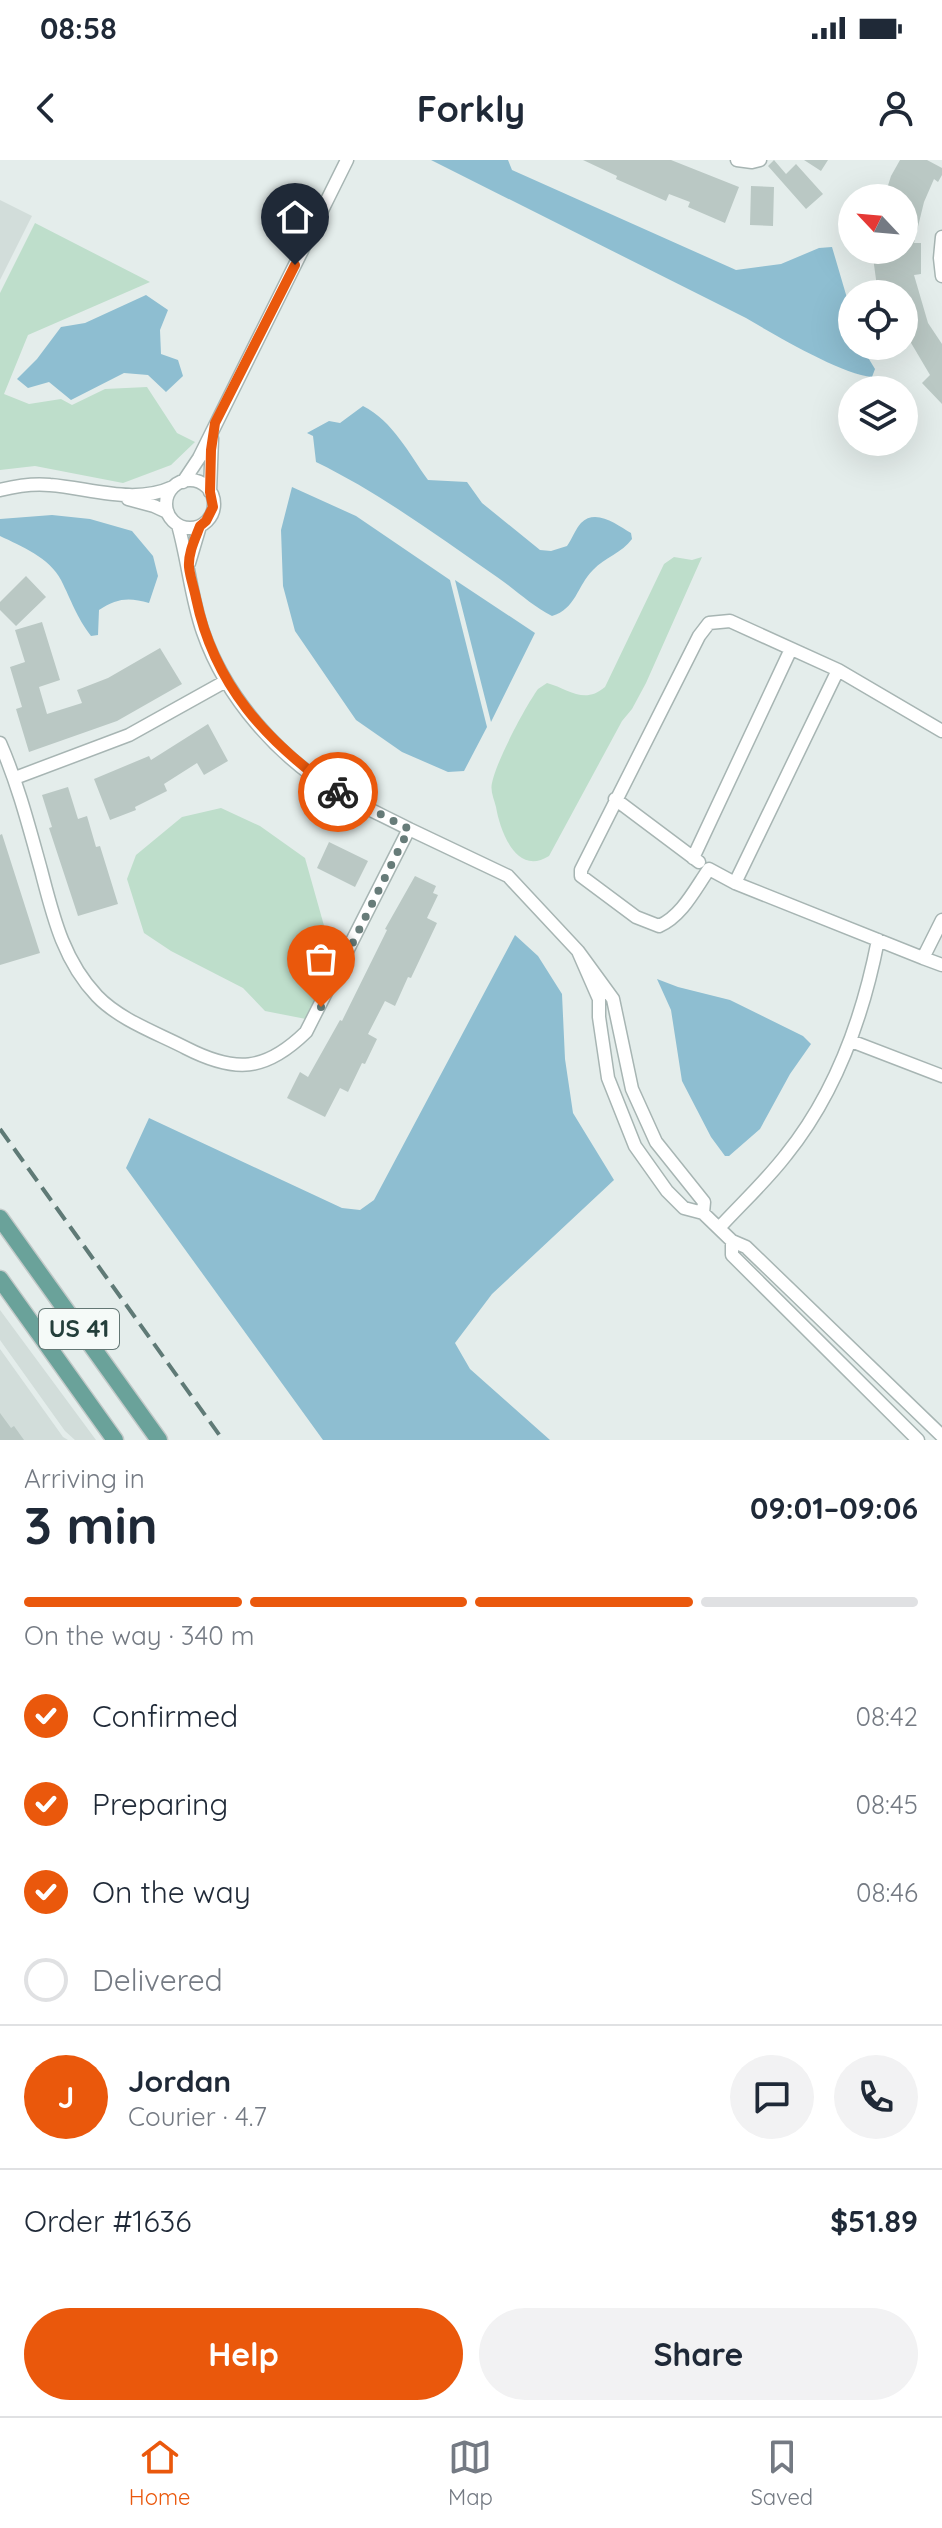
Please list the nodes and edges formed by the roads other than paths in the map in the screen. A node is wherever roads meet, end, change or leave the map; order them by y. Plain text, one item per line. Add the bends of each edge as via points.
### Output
1 (347, 160) edge
2 (737, 160) edge
3 (760, 160) edge
4 (942, 237) edge
5 (942, 276) edge
6 (215, 423) junction
7 (178, 484) junction
8 (0, 490) edge
9 (210, 492) junction
10 (105, 493) junction
11 (167, 512) junction
12 (178, 525) junction
13 (200, 526) junction
14 (189, 566) junction
15 (791, 649) junction
16 (838, 670) junction
17 (226, 681) junction
18 (942, 731) edge
19 (0, 743) edge
20 (15, 778) junction
21 (615, 799) junction
22 (409, 829) junction
23 (693, 858) junction
24 (709, 869) junction
25 (735, 883) junction
26 (942, 920) edge
27 (878, 940) junction
28 (578, 951) junction
29 (923, 958) junction
30 (942, 965) edge
31 (851, 1041) junction
32 (942, 1076) edge
33 (703, 1213) junction
34 (1, 1223) edge
35 (719, 1228) junction
36 (732, 1241) junction
37 (0, 1279) edge
38 (942, 1436) edge
39 (115, 1440) edge
40 (159, 1440) edge
41 (918, 1440) edge

1 - 6 street
2 - 3 street
4 - 5 street
6 - 7 street via 199,458
6 - 9 street
7 - 9 street via 201,483
7 - 10 street via 155,493
7 - 11 street via 167,499
8 - 10 street via 43,484
9 - 13 street via 211,515
10 - 11 street
11 - 12 street
12 - 13 street
12 - 14 street
13 - 14 street
14 - 17 street via 203,631
15 - 16 street
15 - 21 street via 730,621 709,623
15 - 23 street
16 - 18 street
16 - 25 street
17 - 20 street via 129,735
17 - 22 street via 258,725 297,763 337,792
19 - 20 street
20 - 22 street via 61,942 75,969 121,1014 233,1066 269,1060 306,1032
21 - 23 street
21 - 24 street via 581,876 625,909 659,926 670,921
22 - 28 street via 508,876
23 - 24 street
24 - 25 street
25 - 27 street
26 - 29 street
27 - 29 street
27 - 31 street
28 - 33 street via 613,999 632,1089 656,1142 704,1202
28 - 33 street via 599,999 608,1078 635,1146 684,1208
29 - 30 street
31 - 32 street
31 - 35 street via 787,1154
33 - 35 street
34 - 40 main road, US 41
35 - 36 street
36 - 38 street via 746,1247
36 - 41 street via 732,1255
37 - 39 main road, US 41

